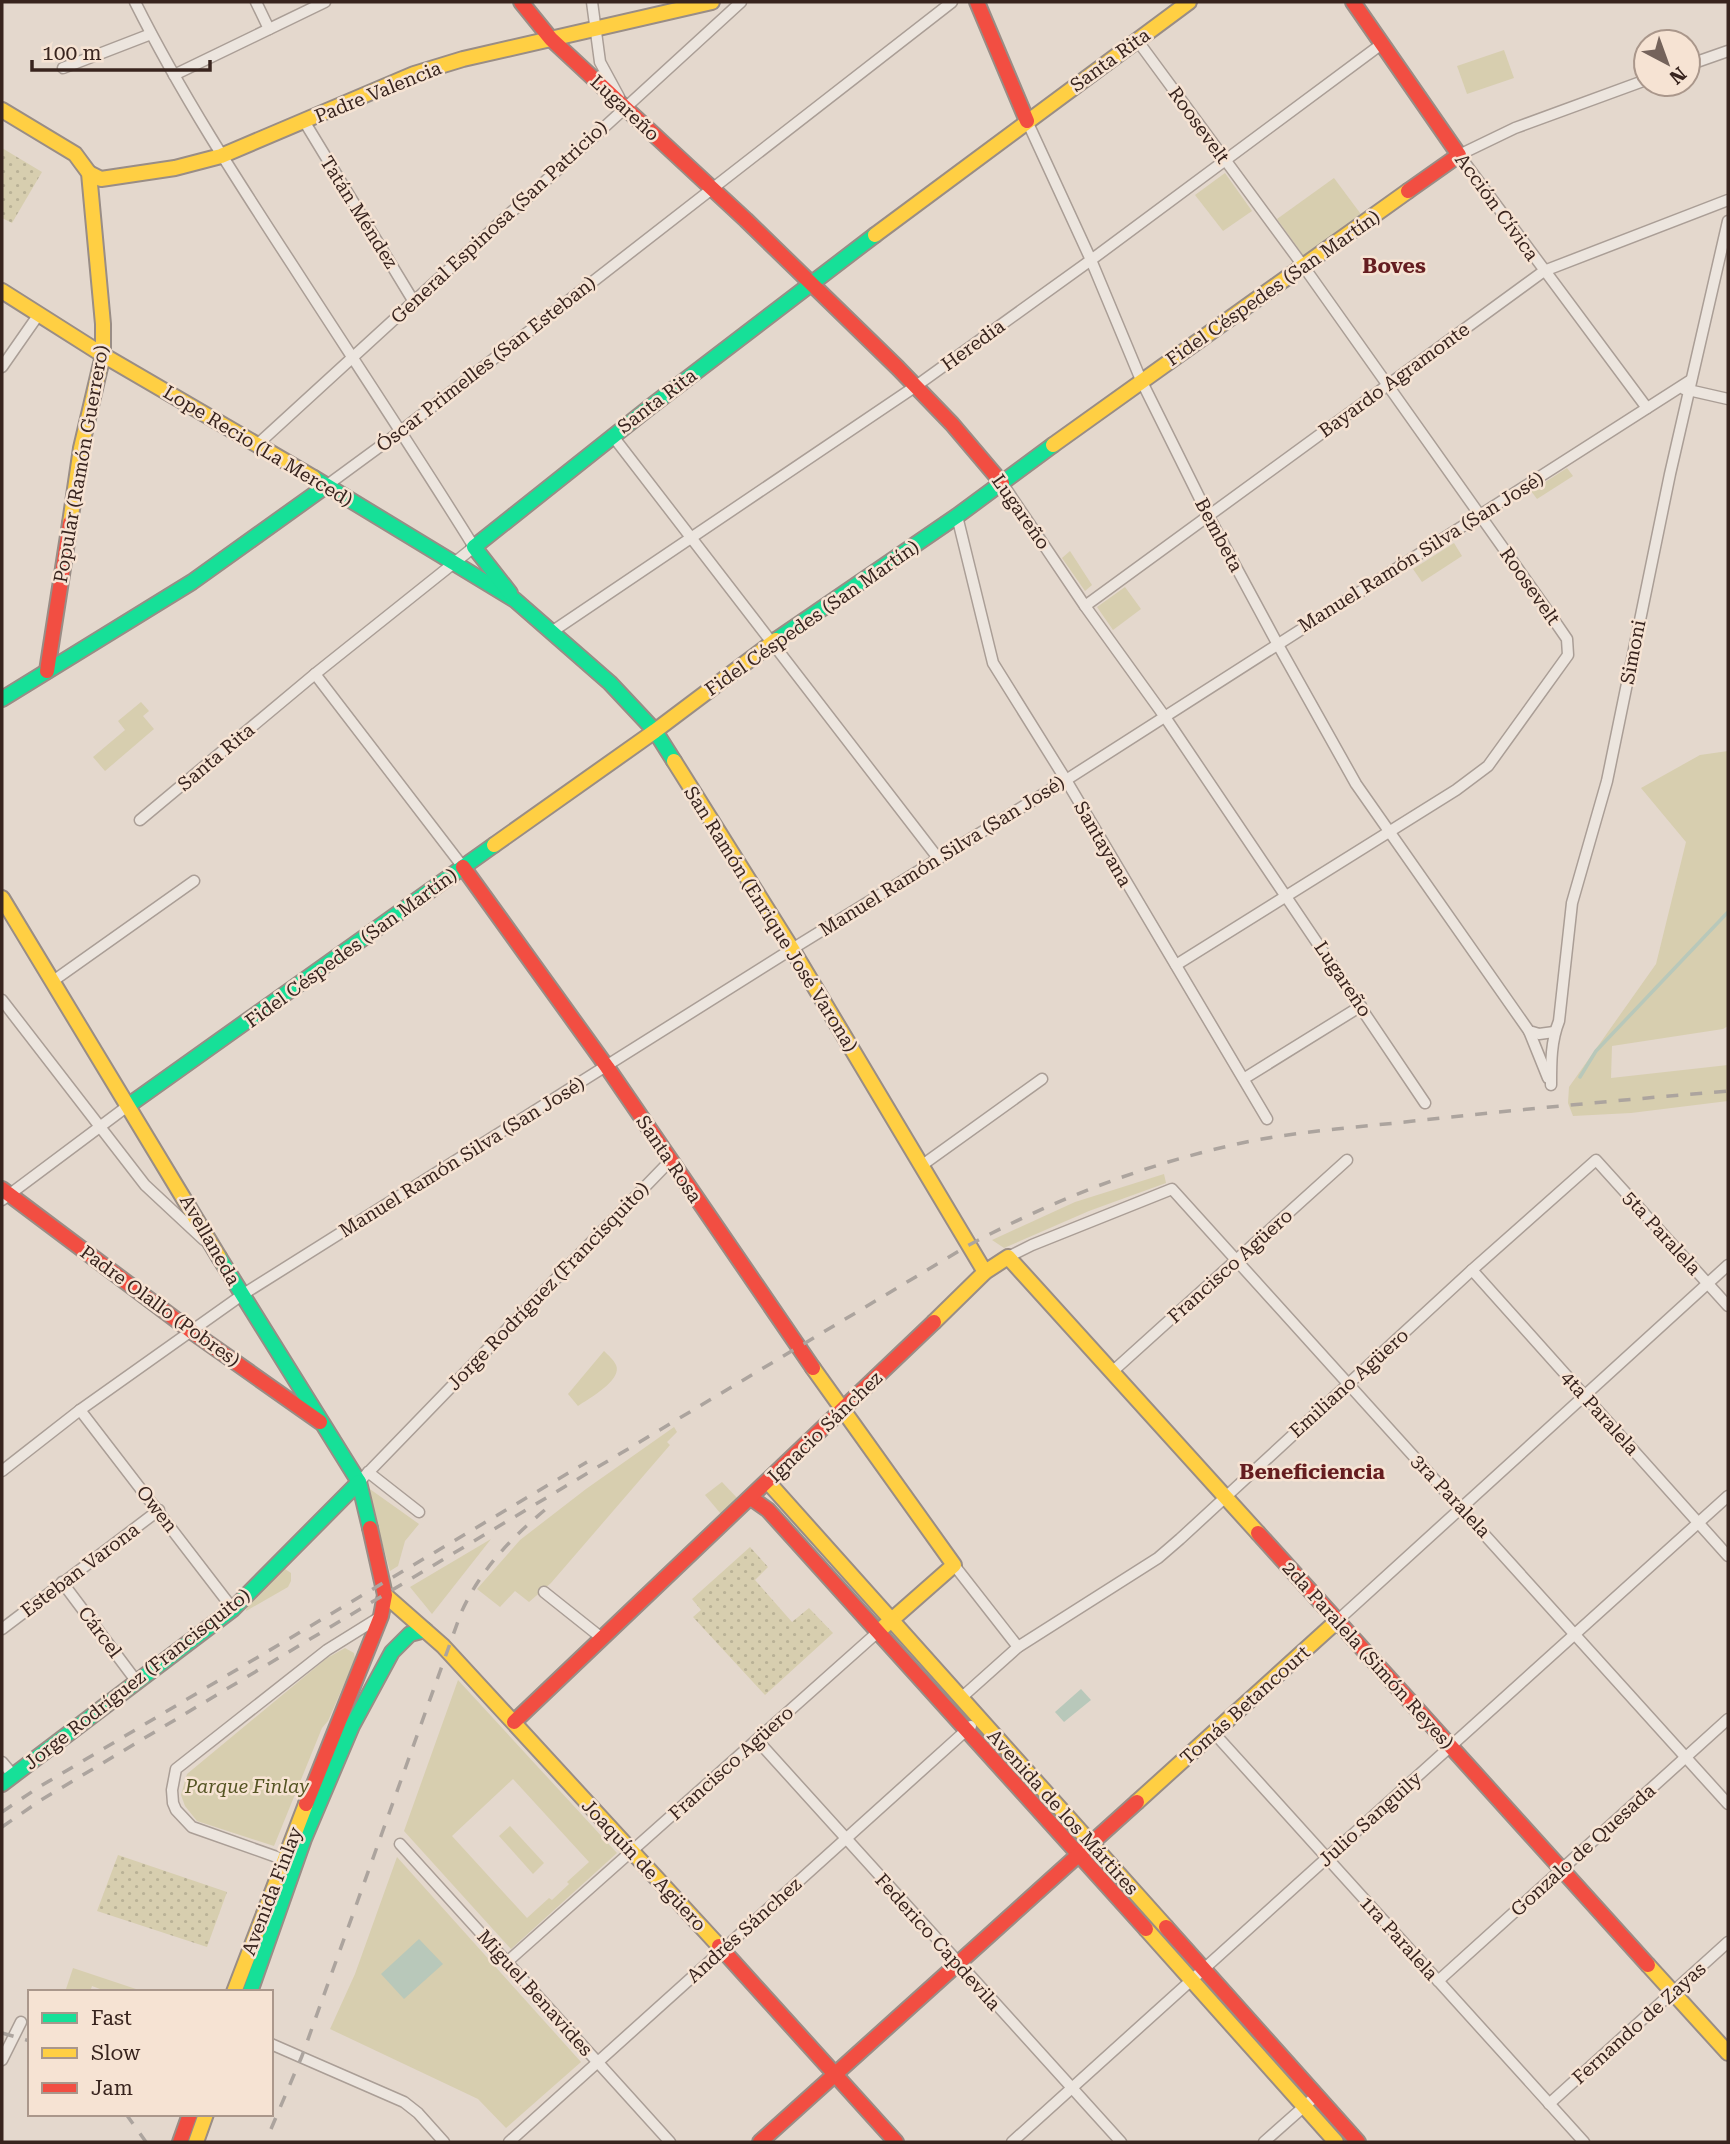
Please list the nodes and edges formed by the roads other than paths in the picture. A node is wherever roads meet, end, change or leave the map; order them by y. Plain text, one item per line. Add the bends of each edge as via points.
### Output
1 (135, 2) edge
2 (256, 2) edge
3 (325, 2) edge
4 (521, 2) edge
5 (592, 2) edge
6 (712, 2) edge
7 (741, 2) edge
8 (952, 2) edge
9 (977, 2) edge
10 (1189, 2) edge
11 (1353, 2) edge
12 (269, 29) junction
13 (594, 29) junction
14 (151, 34) junction
15 (551, 39) junction
16 (1137, 40) junction
17 (1383, 43) junction
18 (1728, 51) edge
19 (1702, 60) edge
20 (63, 68) dead end
21 (174, 75) junction
22 (1632, 85) edge
23 (625, 106) junction
24 (2, 110) edge
25 (304, 121) junction
26 (1027, 121) junction
27 (1459, 155) junction
28 (221, 156) junction
29 (1225, 161) junction
30 (89, 173) junction
31 (711, 189) junction
32 (1728, 200) edge
33 (1728, 221) edge
34 (1091, 260) junction
35 (1304, 267) junction
36 (1544, 271) junction
37 (813, 282) junction
38 (2, 291) edge
39 (414, 302) junction
40 (39, 314) junction
41 (103, 355) junction
42 (352, 358) junction
43 (2, 367) edge
44 (1141, 380) junction
45 (916, 386) junction
46 (1388, 386) junction
47 (1686, 386) junction
48 (1728, 399) edge
49 (1647, 408) junction
50 (401, 431) junction
51 (612, 435) junction
52 (258, 444) junction
53 (1002, 483) junction
54 (326, 486) junction
55 (1208, 514) junction
56 (1480, 515) junction
57 (957, 516) junction
58 (693, 538) junction
59 (474, 547) junction
60 (454, 563) junction
61 (514, 600) junction
62 (1085, 606) junction
63 (553, 631) junction
64 (771, 643) junction
65 (1277, 643) junction
66 (47, 671) junction
67 (315, 674) junction
68 (2, 699) edge
69 (1165, 717) junction
70 (654, 731) junction
71 (1066, 780) junction
72 (140, 820) dead end
73 (1387, 831) junction
74 (938, 858) junction
75 (463, 867) junction
76 (194, 881) dead end
77 (1286, 896) junction
78 (2, 898) edge
79 (792, 949) junction
80 (1176, 965) junction
81 (53, 981) junction
82 (2, 1000) edge
83 (1361, 1006) junction
84 (1529, 1031) junction
85 (1554, 1032) junction
86 (607, 1067) junction
87 (1245, 1078) junction
88 (1042, 1079) dead end
89 (1551, 1084) joint
90 (1425, 1103) dead end
91 (129, 1105) junction
92 (1267, 1119) dead end
93 (99, 1127) junction
94 (1347, 1160) dead end
95 (1596, 1160) joint
96 (670, 1161) junction
97 (921, 1166) junction
98 (1172, 1189) joint
99 (4, 1194) edge
100 (218, 1253) junction
101 (1008, 1257) junction
102 (1237, 1260) junction
103 (1728, 1265) edge
104 (1472, 1270) junction
105 (985, 1272) junction
106 (1708, 1284) junction
107 (242, 1295) junction
108 (1728, 1306) edge
109 (191, 1331) junction
110 (1112, 1372) junction
111 (1349, 1384) junction
112 (1585, 1396) junction
113 (842, 1409) junction
114 (80, 1410) junction
115 (320, 1422) junction
116 (2, 1471) edge
117 (364, 1477) junction
118 (768, 1482) junction
119 (1728, 1496) edge
120 (1225, 1497) junction
121 (751, 1498) junction
122 (781, 1499) junction
123 (1462, 1507) junction
124 (159, 1510) junction
125 (768, 1510) junction
126 (419, 1512) dead end
127 (1698, 1523) junction
128 (1728, 1556) edge
129 (954, 1565) junction
130 (62, 1582) junction
131 (544, 1592) dead end
132 (385, 1595) junction
133 (233, 1608) junction
134 (380, 1616) junction
135 (891, 1620) junction
136 (1337, 1621) junction
137 (2, 1629) edge
138 (425, 1630) junction
139 (880, 1631) junction
140 (1575, 1634) junction
141 (346, 1638) junction
142 (603, 1639) junction
143 (1018, 1647) junction
144 (366, 1657) junction
145 (137, 1682) junction
146 (961, 1698) junction
147 (980, 1718) junction
148 (1728, 1719) edge
149 (514, 1722) junction
150 (968, 1729) junction
151 (1214, 1733) junction
152 (757, 1740) junction
153 (1451, 1747) junction
154 (1686, 1757) junction
155 (2, 1762) edge
156 (7, 1780) edge
157 (1728, 1804) edge
158 (845, 1839) junction
159 (400, 1844) dead end
160 (1092, 1844) junction
161 (296, 1846) junction
162 (633, 1850) junction
163 (1080, 1856) junction
164 (1327, 1858) junction
165 (289, 1861) junction
166 (1562, 1869) junction
167 (1728, 1942) edge
168 (722, 1950) junction
169 (507, 1962) junction
170 (959, 1964) junction
171 (1203, 1970) junction
172 (1192, 1980) junction
173 (1438, 1981) junction
174 (235, 1990) edge
175 (251, 1990) edge
176 (1673, 1992) junction
177 (20, 2022) dead end
178 (273, 2045) edge
179 (1728, 2053) edge
180 (2, 2060) edge
181 (597, 2062) junction
182 (835, 2075) junction
183 (1072, 2089) junction
184 (1316, 2096) junction
185 (1549, 2104) junction
186 (1304, 2107) junction
187 (189, 2116) edge
188 (205, 2116) edge
189 (180, 2142) edge
190 (196, 2142) edge
191 (444, 2142) edge
192 (509, 2142) edge
193 (670, 2142) edge
194 (760, 2142) edge
195 (896, 2142) edge
196 (1012, 2142) edge
197 (1121, 2142) edge
198 (1264, 2142) edge
199 (1336, 2142) edge
200 (1358, 2142) edge
201 (1584, 2142) edge

1 - 14 street
2 - 12 street
3 - 12 street
4 - 15 main road, Lugareño
5 - 13 street
6 - 13 main road, Padre Valencia
7 - 23 street, General Espinosa (San Patricio)
8 - 31 street, Óscar Primelles (San Esteban)
9 - 26 main road, Bembeta
10 - 16 main road, Santa Rita
11 - 17 main road, Acción Cívica
12 - 21 street
13 - 15 main road, Padre Valencia
13 - 23 street via 600,62
14 - 20 street
14 - 21 street
15 - 23 main road, Lugareño
15 - 25 main road, Padre Valencia via 414,74
16 - 26 main road, Santa Rita
16 - 29 street, Roosevelt
17 - 27 main road, Acción Cívica
17 - 29 street, Heredia
18 - 19 street
21 - 28 street
22 - 27 street, Fidel Céspedes (San Martín) via 1515,128
23 - 31 main road, Lugareño
23 - 39 street, General Espinosa (San Patricio)
24 - 30 main road via 75,154
25 - 28 main road, Padre Valencia
25 - 39 street, Tatán Méndez
26 - 34 street, Bembeta
26 - 37 main road, Santa Rita
27 - 35 main road, Fidel Céspedes (San Martín)
27 - 36 street, Acción Cívica
28 - 30 main road, Padre Valencia via 101,179
28 - 42 street
29 - 34 street, Heredia
29 - 35 street, Roosevelt
30 - 41 main road, Popular (Ramón Guerrero)
31 - 37 main road, Lugareño
31 - 50 street, Óscar Primelles (San Esteban)
32 - 36 street, Bayardo Agramonte
33 - 47 street, Simoni
34 - 44 street, Bembeta
34 - 45 street, Heredia
35 - 44 main road, Fidel Céspedes (San Martín)
35 - 46 street, Roosevelt
36 - 46 street, Bayardo Agramonte
36 - 49 street, Acción Cívica
37 - 45 main road, Lugareño
37 - 51 main road, Santa Rita
38 - 40 main road, Lope Recio (La Merced)
39 - 42 street, General Espinosa (San Patricio)
40 - 41 main road, Lope Recio (La Merced)
40 - 43 street
41 - 52 main road, Lope Recio (La Merced)
41 - 66 main road, Popular (Ramón Guerrero) via 81,448
42 - 50 street
42 - 52 street, General Espinosa (San Patricio)
44 - 53 main road, Fidel Céspedes (San Martín)
44 - 55 street, Bembeta
45 - 53 main road, Lugareño
45 - 58 street, Heredia
46 - 55 street, Bayardo Agramonte
46 - 56 street, Roosevelt
47 - 48 street
47 - 49 street, Manuel Ramón Silva (San José)
47 - 85 street, Simoni via 1607,781 1572,903
49 - 56 street, Manuel Ramón Silva (San José)
50 - 54 street, Óscar Primelles (San Esteban)
50 - 59 street
51 - 58 street
51 - 59 main road, Santa Rita
52 - 54 main road, Lope Recio (La Merced)
53 - 57 main road, Fidel Céspedes (San Martín)
53 - 62 street, Lugareño
54 - 60 main road, Lope Recio (La Merced)
54 - 66 main road, Óscar Primelles (San Esteban) via 192,582
55 - 62 street, Bayardo Agramonte
55 - 65 street, Bembeta
56 - 65 street, Manuel Ramón Silva (San José)
56 - 73 street, Roosevelt via 1567,639 1568,655 1488,766
57 - 64 main road, Fidel Céspedes (San Martín)
57 - 71 street, Santayana via 993,663
58 - 63 street, Heredia
58 - 64 street
59 - 60 street, Santa Rita
59 - 61 main road
60 - 61 main road, Lope Recio (La Merced)
60 - 67 street, Santa Rita
61 - 63 main road, San Ramón (Enrique José Varona)
62 - 69 street, Lugareño
63 - 70 main road, San Ramón (Enrique José Varona)
64 - 70 main road, Fidel Céspedes (San Martín)
64 - 74 street
65 - 69 street, Manuel Ramón Silva (San José)
65 - 73 street, Bembeta
66 - 68 main road, Óscar Primelles (San Esteban)
67 - 72 street, Santa Rita
67 - 75 street, Santa Rosa
69 - 71 street, Manuel Ramón Silva (San José)
69 - 77 street, Lugareño
70 - 75 main road, Fidel Céspedes (San Martín)
70 - 79 main road, San Ramón (Enrique José Varona)
71 - 74 street, Manuel Ramón Silva (San José)
71 - 80 street, Santayana
73 - 77 street, Roosevelt
73 - 84 street, Bembeta
74 - 79 street, Manuel Ramón Silva (San José)
75 - 86 main road, Santa Rosa
75 - 91 main road, Fidel Céspedes (San Martín)
76 - 81 street
77 - 80 street, Roosevelt
77 - 83 street, Lugareño
78 - 81 main road, Avellaneda
79 - 86 street, Manuel Ramón Silva (San José)
79 - 97 main road, San Ramón (Enrique José Varona)
80 - 87 street, Santayana
81 - 91 main road, Avellaneda
82 - 93 street
83 - 87 street
83 - 90 street, Lugareño
84 - 85 street
84 - 89 street, Bembeta
85 - 89 street, Simoni
86 - 96 main road, Santa Rosa
86 - 107 street, Manuel Ramón Silva (San José)
87 - 92 street, Santayana
88 - 97 street
91 - 93 street, Fidel Céspedes (San Martín)
91 - 100 main road, Avellaneda
93 - 99 street, Fidel Céspedes (San Martín)
93 - 100 street via 145,1185
94 - 102 street, Francisco Agüero
95 - 104 street, Emiliano Agüero
95 - 106 street, 5ta Paralela
96 - 113 main road, Santa Rosa
96 - 117 street, Jorge Rodríguez (Francisquito)
97 - 105 main road, San Ramón (Enrique José Varona)
98 - 101 street, Ignacio Sánchez
98 - 102 street, 3ra Paralela
99 - 109 main road, Padre Olallo (Pobres)
100 - 107 main road, Avellaneda
101 - 105 main road, Ignacio Sánchez
101 - 110 main road, 2da Paralela (Simón Reyes)
102 - 110 street, Francisco Agüero
102 - 111 street, 3ra Paralela
103 - 106 street, Tomás Betancourt
104 - 111 street, Emiliano Agüero
104 - 112 street, 4ta Paralela
105 - 113 main road, Ignacio Sánchez
106 - 108 street, 5ta Paralela
106 - 112 street, Tomás Betancourt
107 - 109 street, Manuel Ramón Silva (San José)
107 - 115 main road, Avellaneda
109 - 114 street, Manuel Ramón Silva (San José)
109 - 115 main road, Padre Olallo (Pobres)
110 - 120 main road, 2da Paralela (Simón Reyes)
111 - 120 street, Emiliano Agüero
111 - 123 street, 3ra Paralela
112 - 123 street, Tomás Betancourt
112 - 127 street, 4ta Paralela
113 - 118 main road, Ignacio Sánchez
113 - 129 main road, Santa Rosa
114 - 116 street, Manuel Ramón Silva (San José)
114 - 124 street, Owen
115 - 117 main road, Avellaneda
117 - 126 street
117 - 132 main road, Avellaneda
117 - 133 main road, Jorge Rodríguez (Francisquito)
118 - 121 main road, Ignacio Sánchez
118 - 122 main road, Avenida de los Mártires
119 - 127 street, Julio Sanguily
120 - 136 main road, 2da Paralela (Simón Reyes)
120 - 143 street, Emiliano Agüero via 1158,1558
121 - 125 main road, Avenida de los Mártires
121 - 142 main road, Ignacio Sánchez
122 - 125 main road via 770,1501
122 - 135 main road, Avenida de los Mártires
123 - 136 street, Tomás Betancourt
123 - 140 street, 3ra Paralela
124 - 130 street, Esteban Varona
124 - 133 street, Owen
125 - 139 main road, Avenida de los Mártires
127 - 128 street, 4ta Paralela
127 - 140 street, Julio Sanguily
129 - 135 main road, Francisco Agüero
129 - 143 street, Santa Rosa
130 - 137 street, Esteban Varona
130 - 145 street, Cárcel
131 - 142 street
132 - 134 main road, Avenida Finlay
132 - 138 main road, Joaquín de Agüero
133 - 145 main road, Jorge Rodríguez (Francisquito)
134 - 141 street
134 - 144 main road, Avenida Finlay
135 - 139 main road, Francisco Agüero
135 - 146 main road, Avenida de los Mártires
136 - 151 main road, Tomás Betancourt
136 - 153 main road, 2da Paralela (Simón Reyes)
138 - 149 main road, Joaquín de Agüero
138 - 161 main road, Avenida Finlay via 411,1633 386,1662
139 - 150 main road, Avenida de los Mártires
139 - 152 street, Francisco Agüero
140 - 153 street, Julio Sanguily
140 - 154 street, 3ra Paralela
141 - 144 street via 360,1640
141 - 165 street via 176,1769 173,1803 192,1827
142 - 149 main road, Ignacio Sánchez
143 - 146 street, Emiliano Agüero
144 - 161 main road, Avenida Finlay
145 - 156 main road, Jorge Rodríguez (Francisquito)
146 - 147 main road, Avenida de los Mártires
147 - 150 street, Andrés Sánchez
147 - 160 main road, Avenida de los Mártires
148 - 154 street, Gonzalo de Quesada
149 - 162 main road, Joaquín de Agüero
150 - 158 street, Andrés Sánchez
150 - 163 main road, Avenida de los Mártires
151 - 160 main road, Tomás Betancourt
151 - 164 street, 1ra Paralela
152 - 158 street, Federico Capdevila
152 - 162 street, Francisco Agüero
153 - 164 street, Julio Sanguily
153 - 166 main road, 2da Paralela (Simón Reyes)
154 - 157 street, 3ra Paralela
154 - 166 street, Gonzalo de Quesada
155 - 156 street
158 - 168 street, Andrés Sánchez
158 - 170 street, Federico Capdevila
159 - 169 street, Miguel Benavides
160 - 163 main road, Tomás Betancourt
160 - 171 main road, Avenida de los Mártires
161 - 165 main road, Avenida Finlay
162 - 168 main road, Joaquín de Agüero
162 - 169 street, Francisco Agüero
163 - 170 main road, Tomás Betancourt
163 - 172 main road, Avenida de los Mártires
164 - 171 street, Julio Sanguily
164 - 173 street, 1ra Paralela
165 - 174 main road, Avenida Finlay
165 - 175 main road, Avenida Finlay
166 - 173 street, Gonzalo de Quesada
166 - 176 main road, 2da Paralela (Simón Reyes)
167 - 176 street, Fernando de Zayas
168 - 181 street, Andrés Sánchez
168 - 182 main road, Joaquín de Agüero
169 - 181 street, Miguel Benavides
170 - 182 main road, Tomás Betancourt
170 - 183 street, Federico Capdevila
171 - 172 street, Julio Sanguily
171 - 184 main road, Avenida de los Mártires
172 - 183 street, Julio Sanguily
172 - 186 main road, Avenida de los Mártires
173 - 185 street, 1ra Paralela
176 - 179 main road, 2da Paralela (Simón Reyes)
176 - 185 street, Fernando de Zayas
177 - 180 street
178 - 191 street via 404,2102
181 - 192 street, Andrés Sánchez
181 - 193 street, Miguel Benavides
182 - 194 main road, Tomás Betancourt
182 - 195 main road, Joaquín de Agüero
183 - 196 street, Julio Sanguily
183 - 197 street, Federico Capdevila
184 - 186 street
184 - 200 main road, Avenida de los Mártires
185 - 201 street, 1ra Paralela
186 - 198 street
186 - 199 main road, Avenida de los Mártires
187 - 189 main road
188 - 190 main road

